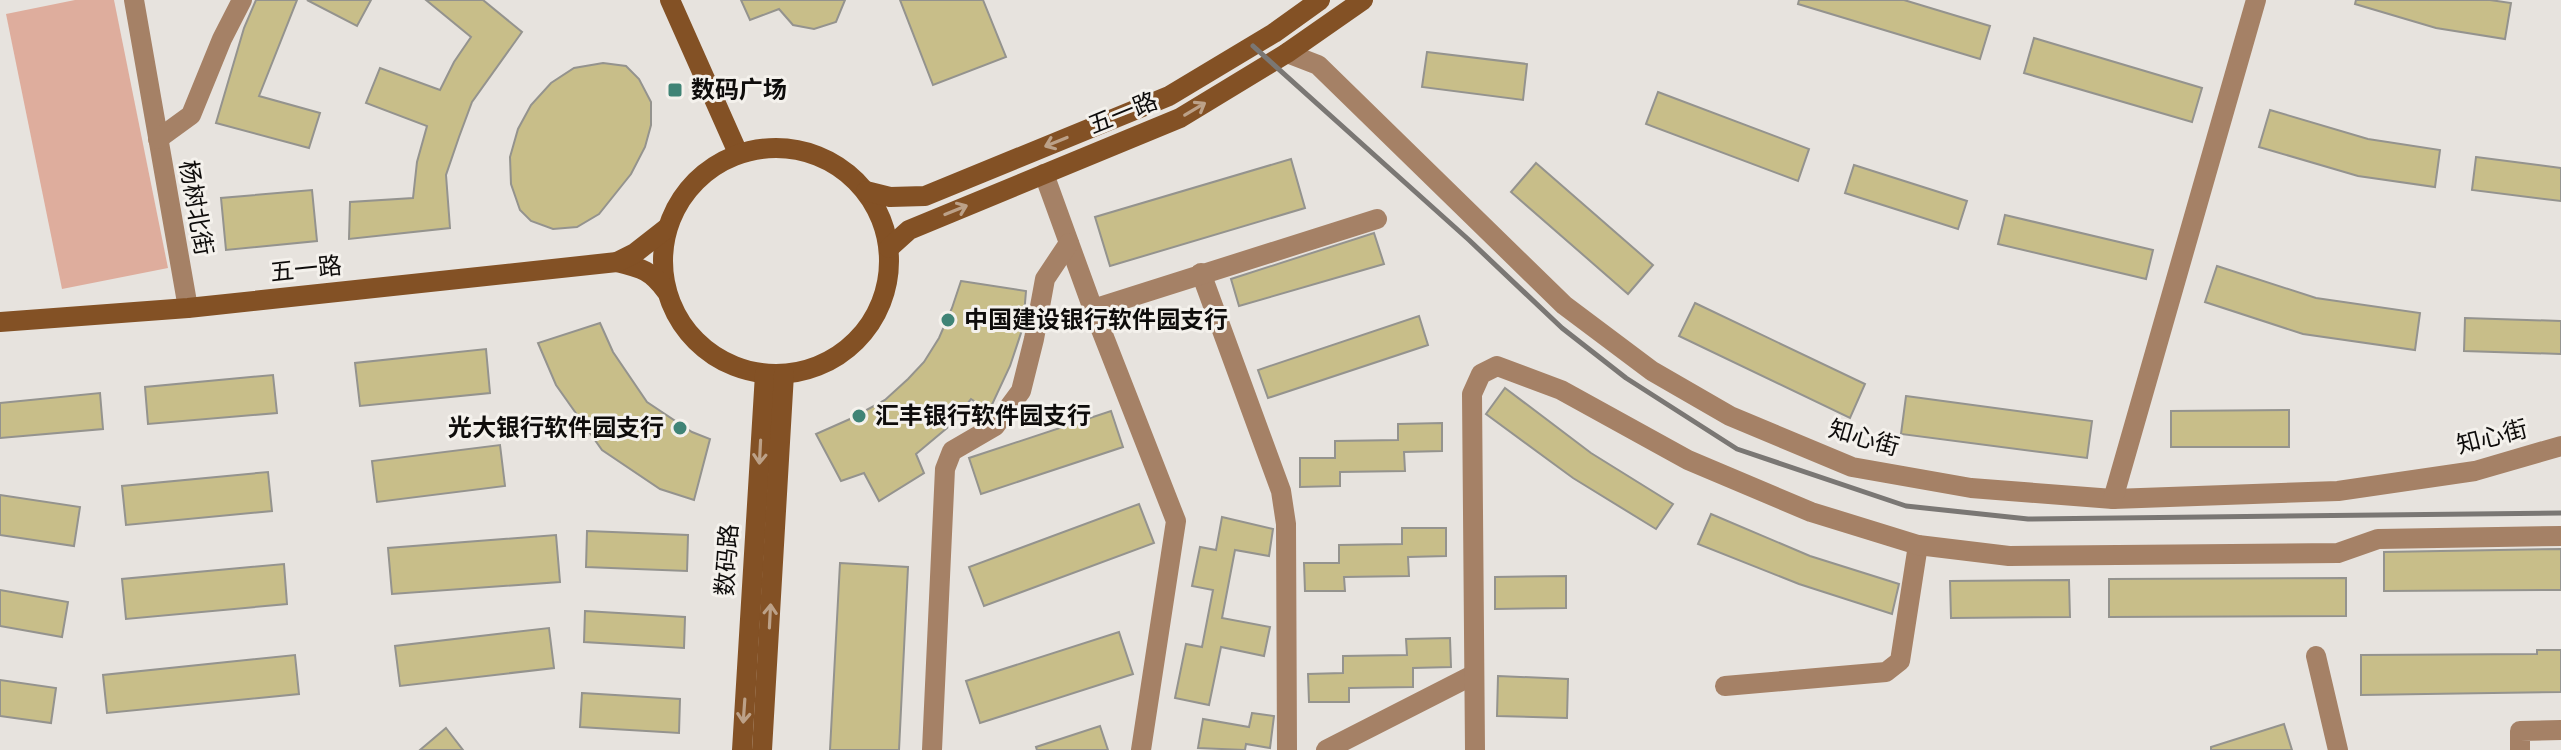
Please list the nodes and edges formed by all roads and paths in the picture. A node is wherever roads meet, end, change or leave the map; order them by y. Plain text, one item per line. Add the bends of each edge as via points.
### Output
1 (134, 0) edge
2 (242, 0) edge
3 (670, 0) edge
4 (1320, 0) edge
5 (1363, 0) edge
6 (2256, 0) edge
7 (1287, 53) junction
8 (158, 139) junction
9 (738, 153) junction
10 (1044, 174) junction
11 (866, 191) junction
12 (1377, 219) dead end
13 (667, 228) junction
14 (1069, 243) junction
15 (889, 248) junction
16 (617, 262) junction
17 (1201, 273) junction
18 (666, 292) junction
19 (188, 308) junction
20 (1093, 309) junction
21 (0, 322) edge
22 (774, 374) junction
23 (2561, 446) edge
24 (2113, 499) junction
25 (2561, 536) edge
26 (1918, 545) junction
27 (2316, 656) dead end
28 (1473, 675) junction
29 (1725, 686) dead end
30 (2561, 730) edge
31 (742, 750) edge
32 (762, 750) edge
33 (932, 750) edge
34 (1141, 750) edge
35 (1287, 750) edge
36 (1326, 750) edge
37 (1475, 750) edge
38 (2338, 750) edge
39 (2520, 750) edge

1 - 8 street
2 - 8 street, 杨树北街 via 191,115
3 - 9 main road
4 -> 11 main road, 五一路 via 1169,96 925,196
5 - 7 main road, 五一路
6 - 24 street
10 -> 7 main road, 五一路 via 1180,118
7 - 24 street, 知心街 via 1318,65 1564,305 1652,371 1730,416 1852,467 1971,488
8 - 19 street, 杨树北街
9 - 11 main road via 773,147 808,152 840,167
9 - 13 main road via 690,185
10 - 14 street
15 -> 10 main road, 五一路 via 909,230
11 - 15 main road via 882,218
12 - 17 street
13 - 16 main road
13 - 18 main road via 661,266
14 - 20 street
14 - 33 street via 1045,279 1021,391 995,426 952,451 945,469
15 - 22 main road via 887,288 871,324 844,353 808,370
16 - 18 main road via 644,269
16 - 19 main road, 五一路
17 - 20 street
17 - 35 street via 1281,491 1286,524
18 - 22 main road via 683,328 707,352 736,368
19 - 21 main road, 五一路
20 - 34 street via 1176,521
22 -> 31 main road, 数码路
32 -> 22 main road, 数码路
23 - 24 street, 知心街 via 2475,471 2338,491
25 - 26 street via 2378,539 2338,553 2009,556
26 - 28 street via 1811,512 1688,460 1561,390 1497,366 1481,374 1472,394
26 - 29 street via 1900,661 1886,672
27 - 38 street
28 - 36 street
28 - 37 street
30 - 39 street via 2520,731

